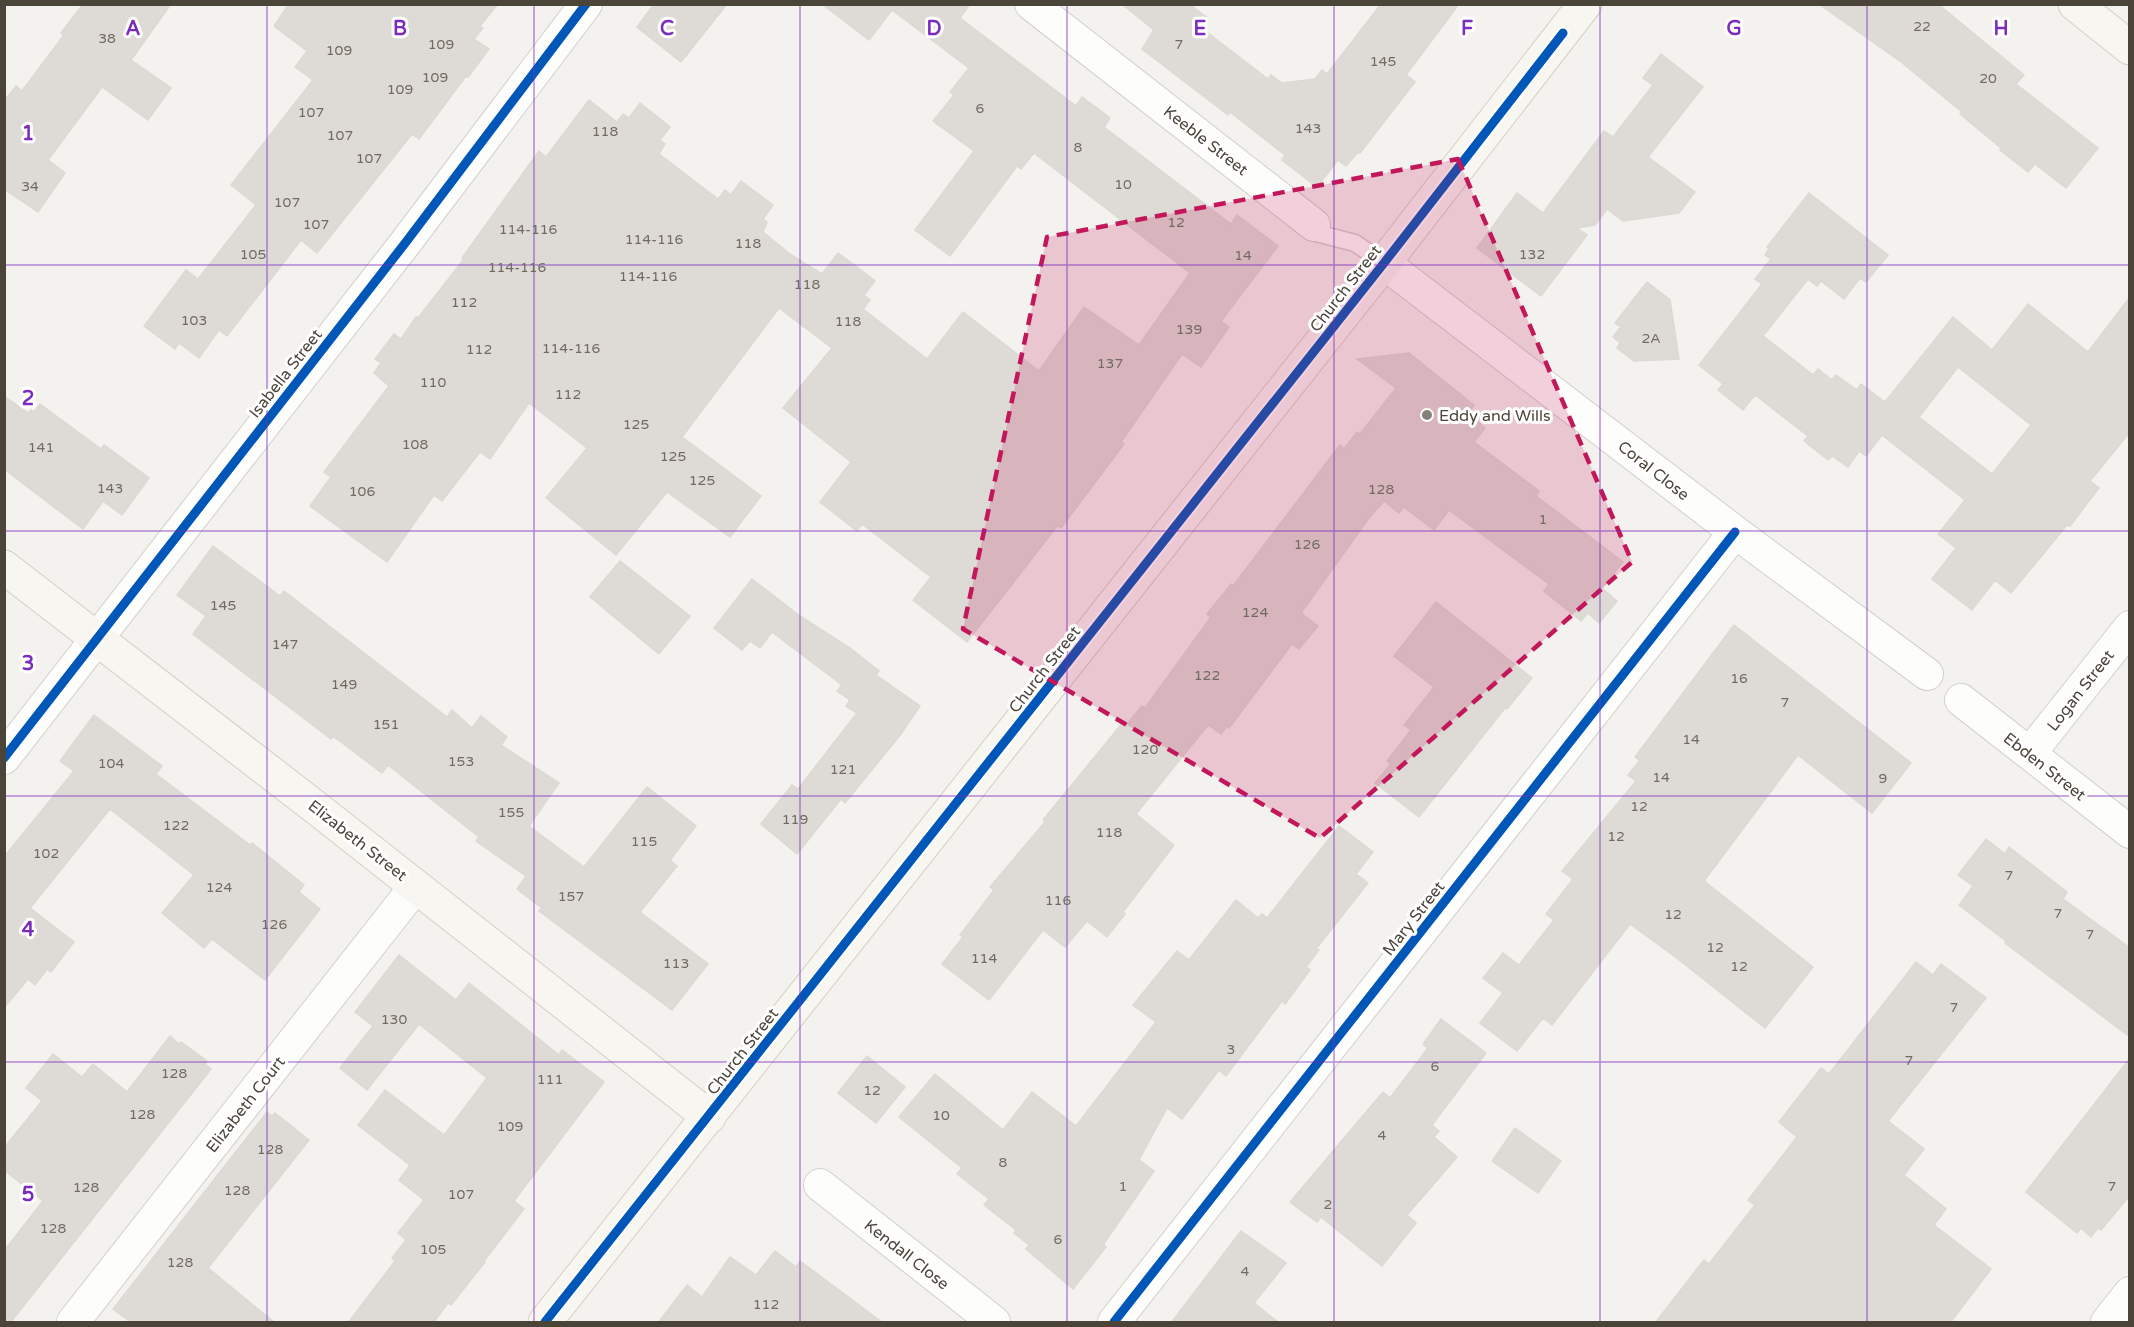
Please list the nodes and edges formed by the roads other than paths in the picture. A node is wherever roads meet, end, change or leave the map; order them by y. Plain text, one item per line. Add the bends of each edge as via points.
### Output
1 (586, 4) edge
2 (1031, 4) edge
3 (1585, 4) edge
4 (2075, 4) edge
5 (2130, 48) edge
6 (1314, 225) joint
7 (1384, 263) junction
8 (1735, 532) junction
9 (4, 567) edge
10 (2130, 627) edge
11 (98, 637) junction
12 (1926, 674) dead end
13 (1961, 700) dead end
14 (2030, 753) junction
15 (4, 758) edge
16 (2130, 832) edge
17 (416, 886) junction
18 (709, 1118) junction
19 (820, 1185) dead end
20 (2130, 1293) edge
21 (73, 1323) edge
22 (545, 1323) edge
23 (994, 1323) edge
24 (1114, 1323) edge
25 (2107, 1323) edge

1 - 11 street, Isabella Street
2 - 6 street, Keeble Street
3 - 7 street, Church Street
4 - 5 street
6 - 7 lane, Keeble Street via 1316,233 1355,243
7 - 8 street, Coral Close
7 - 18 street, Church Street
8 - 12 street, Coral Close
8 - 24 street, Mary Street
9 - 11 street, Elizabeth Street
10 - 14 street, Logan Street
11 - 15 street, Isabella Street
11 - 17 street, Elizabeth Street
13 - 14 street, Ebden Street
14 - 16 street, Ebden Street
17 - 18 street, Elizabeth Street
17 - 21 street, Elizabeth Court
18 - 22 street, Church Street
19 - 23 street, Kendall Close
20 - 25 street

